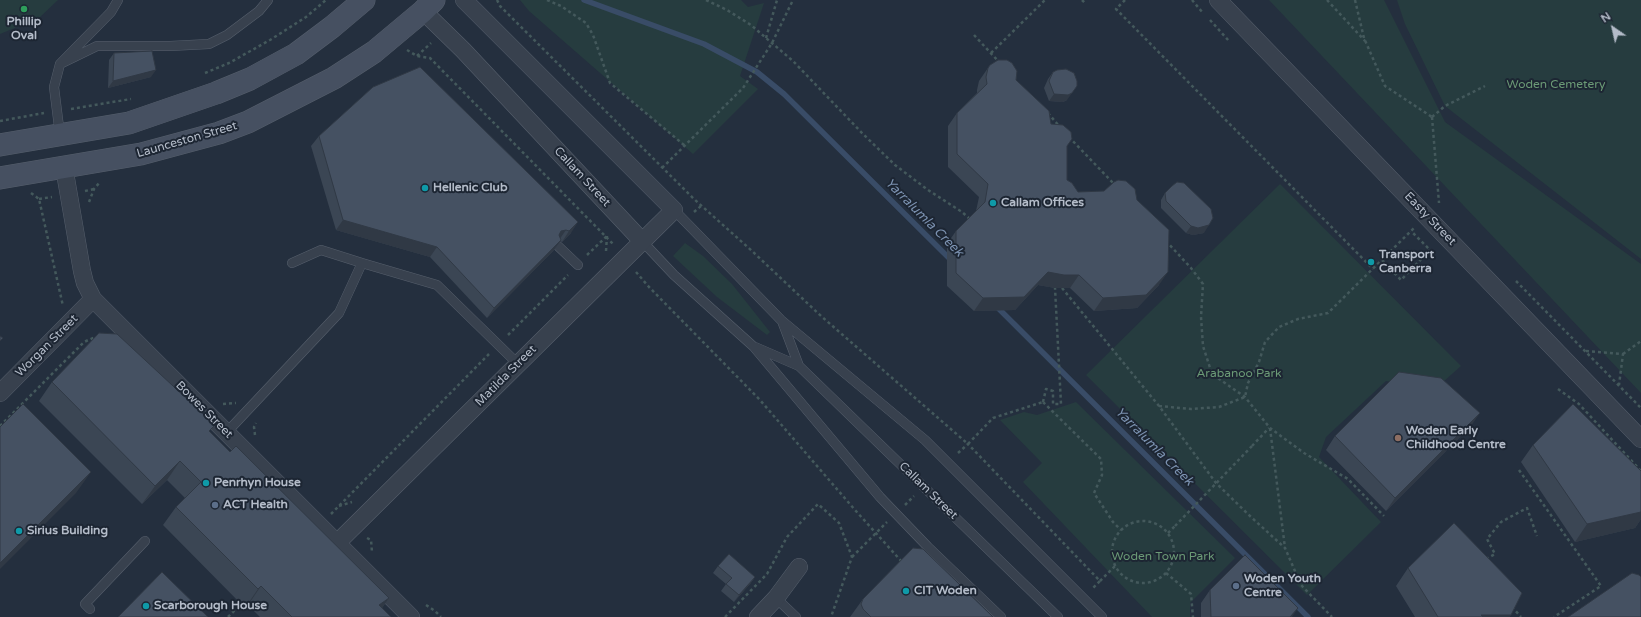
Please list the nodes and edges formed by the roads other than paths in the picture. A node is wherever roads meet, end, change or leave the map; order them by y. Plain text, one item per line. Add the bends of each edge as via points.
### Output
1 (118, 0) edge
2 (268, 0) edge
3 (364, 0) edge
4 (464, 0) edge
5 (1218, 0) edge
6 (425, 4) edge
7 (60, 64) junction
8 (60, 135) junction
9 (0, 145) edge
10 (64, 167) junction
11 (0, 178) edge
12 (674, 210) junction
13 (642, 241) junction
14 (558, 246) edge
15 (292, 263) dead end
16 (362, 263) junction
17 (578, 265) road end
18 (93, 299) junction
19 (781, 320) junction
20 (754, 347) junction
21 (518, 364) junction
22 (799, 366) junction
23 (0, 393) edge
24 (227, 432) junction
25 (1641, 439) edge
26 (145, 541) dead end
27 (337, 543) junction
28 (799, 567) dead end
29 (776, 598) junction
30 (90, 609) dead end
31 (411, 617) edge
32 (758, 617) edge
33 (796, 617) edge
34 (1001, 617) edge
35 (1058, 617) edge
36 (1102, 617) edge

1 - 7 lane via 111,12
2 - 7 lane via 253,16 227,35 209,44 97,46
3 - 8 main road via 296,54 250,79 129,123
4 - 12 street
5 - 25 street, Easty Street
6 - 10 main road, Launceston Street via 374,52 334,78 248,122 219,134 141,154
6 - 13 street, Callam Street via 463,50
7 - 8 lane via 54,87
8 - 9 main road
8 - 10 main road
10 - 11 main road, Launceston Street
10 - 18 street, Bowes Street via 82,271
12 - 13 street, Matilda Street
12 - 19 lane
13 - 20 lane, Callam Street via 674,275
13 - 21 street, Matilda Street
14 - 17 lane
15 - 16 lane via 321,250
16 - 21 lane via 437,285
16 - 24 lane via 339,313
18 - 23 street, Worgan Street
18 - 24 street, Bowes Street
19 - 22 lane
19 - 36 lane via 925,440
20 - 22 lane
20 - 34 lane via 880,497
21 - 27 street, Matilda Street
22 - 35 lane, Callam Street
24 - 27 street, Bowes Street
26 - 30 lane via 84,604
27 - 31 street, Bowes Street
28 - 29 street
29 - 32 street
29 - 33 lane

